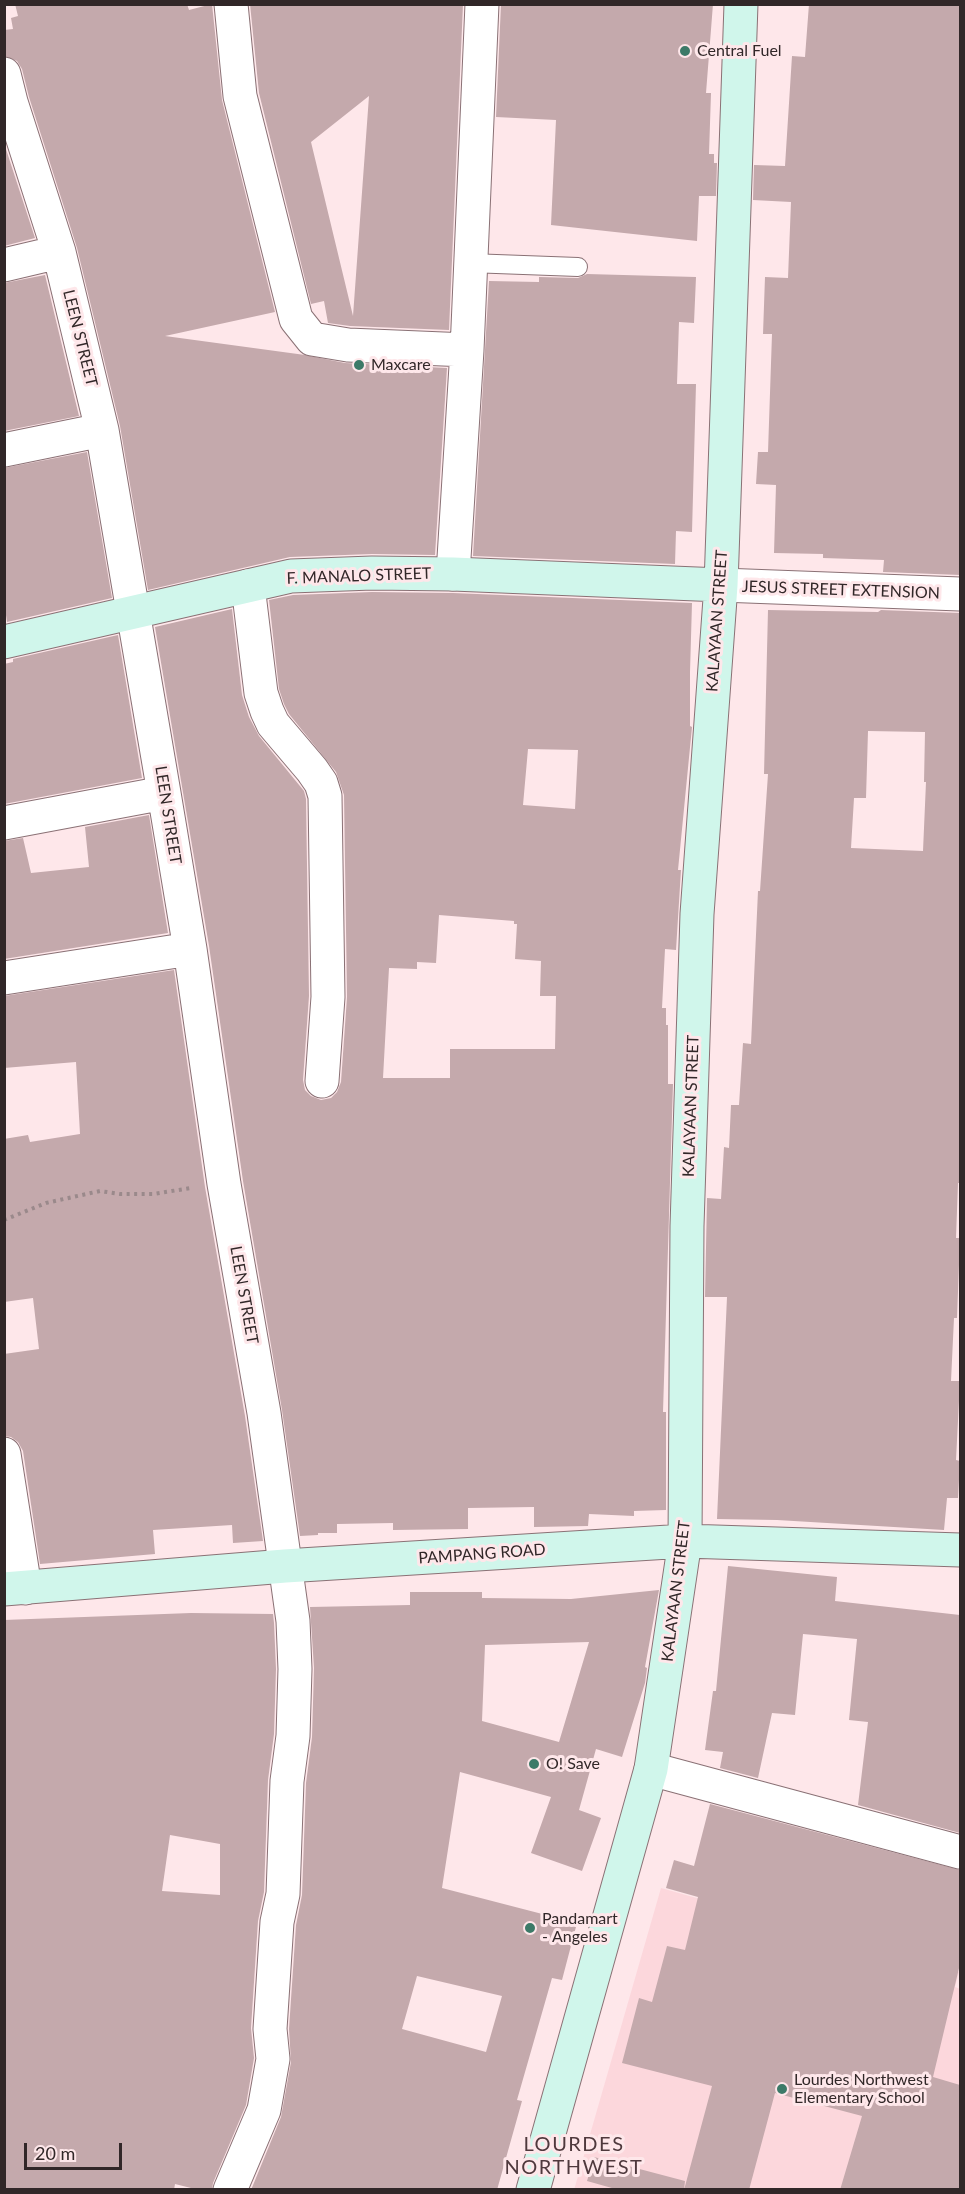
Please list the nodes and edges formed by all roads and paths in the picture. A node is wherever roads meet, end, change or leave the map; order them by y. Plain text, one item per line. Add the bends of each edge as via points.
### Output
1 (231, 4) edge
2 (482, 4) edge
3 (741, 4) edge
4 (7, 93) edge
5 (59, 252) junction
6 (469, 263) junction
7 (4, 265) edge
8 (579, 267) dead end
9 (467, 350) junction
10 (102, 430) junction
11 (4, 450) edge
12 (453, 574) junction
13 (721, 585) junction
14 (248, 586) junction
15 (960, 594) edge
16 (134, 613) junction
17 (4, 642) edge
18 (164, 793) junction
19 (4, 823) edge
20 (190, 949) junction
21 (4, 978) edge
22 (322, 1081) dead end
23 (224, 1184) junction
24 (4, 1220) edge
25 (4, 1454) edge
26 (685, 1541) junction
27 (960, 1550) edge
28 (285, 1566) junction
29 (15, 1589) edge
30 (651, 1769) junction
31 (960, 1852) edge
32 (230, 2190) edge
33 (533, 2190) edge

1 - 9 street via 240,96 296,319 312,339 348,345
2 - 6 street
3 - 13 street, KALAYAAN STREET
4 - 5 street, LEEN STREET
5 - 7 street
5 - 10 street, LEEN STREET
6 - 8 lane
6 - 9 street
9 - 12 street
10 - 11 street
10 - 16 street, LEEN STREET
12 - 13 street, F. MANALO STREET
12 - 14 street, F. MANALO STREET via 291,576
13 - 15 street, JESUS STREET EXTENSION
13 - 26 street, KALAYAAN STREET via 697,914 687,1226
14 - 16 street, F. MANALO STREET
14 - 22 street via 261,693 267,711 273,724 316,776 325,796 328,997
16 - 17 street, F. MANALO STREET
16 - 18 street, LEEN STREET
18 - 19 street
18 - 20 street, LEEN STREET
20 - 21 street
20 - 23 street, LEEN STREET
23 - 24 path via 153,1194 100,1191 46,1203
23 - 28 street, LEEN STREET via 264,1413
25 - 29 street
26 - 27 street, PAMPANG ROAD
26 - 28 street, PAMPANG ROAD
26 - 30 street, KALAYAAN STREET
28 - 29 street, PAMPANG ROAD
28 - 32 street, LEEN STREET via 295,1669 283,1894 272,1974 273,2059 264,2110
30 - 31 street
30 - 33 street, KALAYAAN STREET

